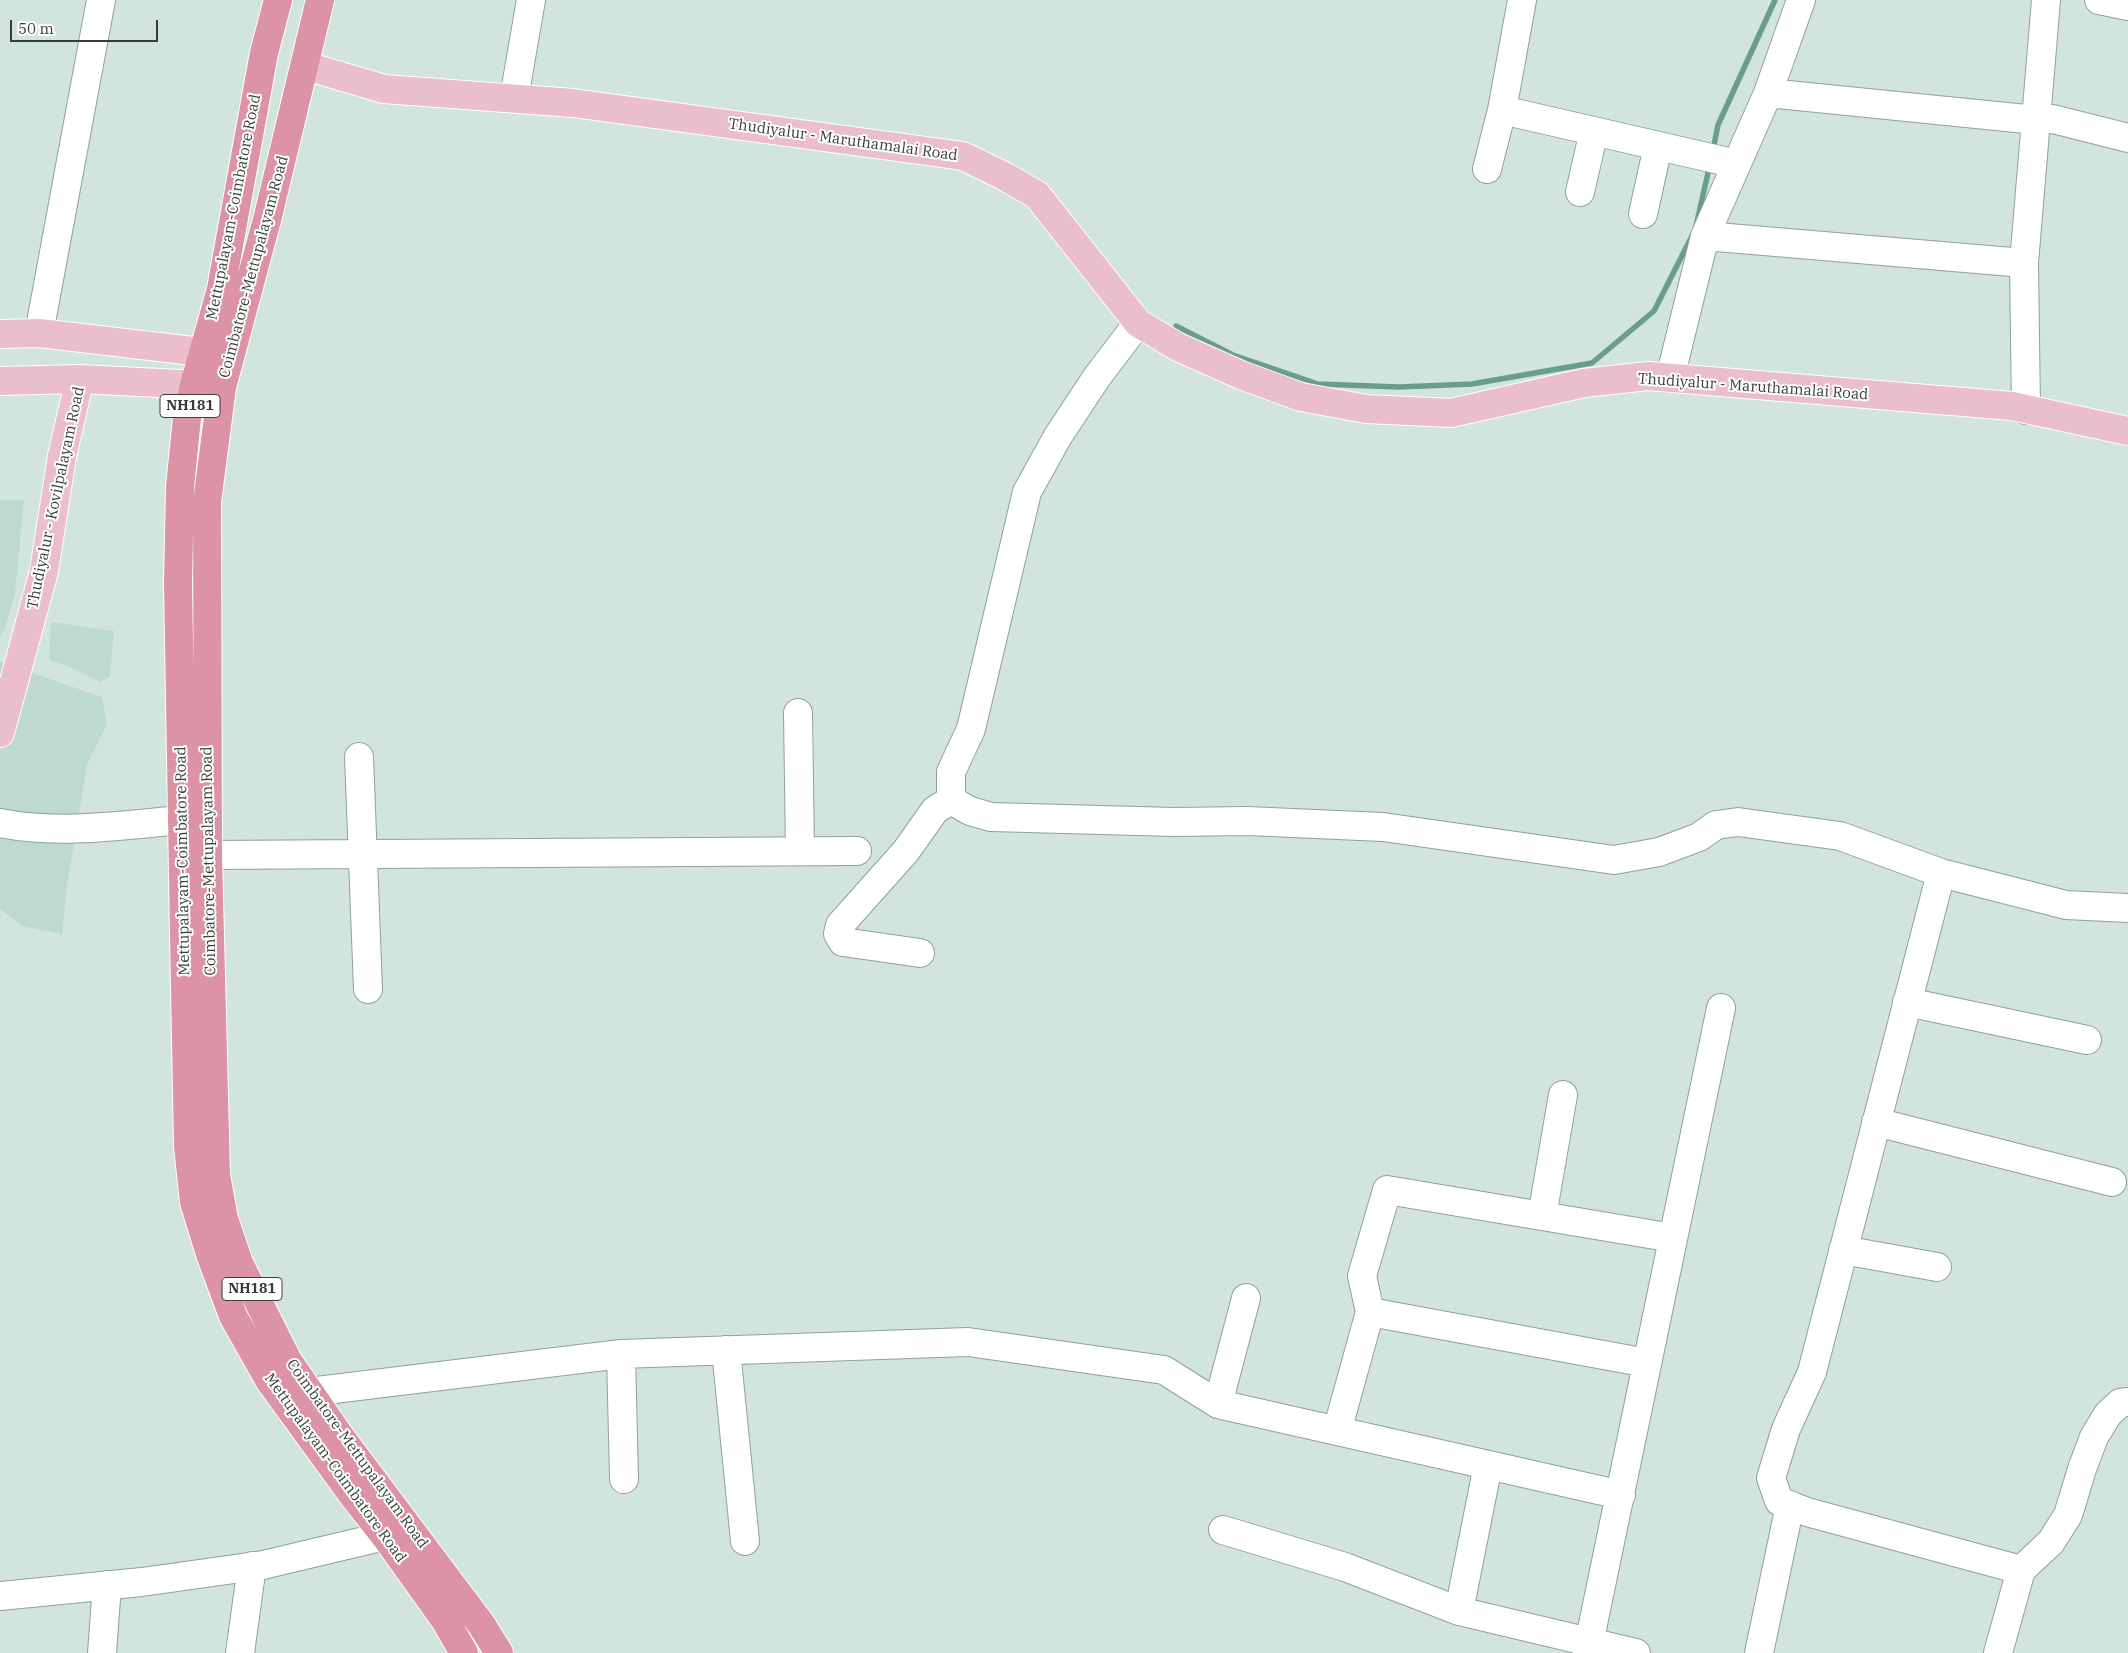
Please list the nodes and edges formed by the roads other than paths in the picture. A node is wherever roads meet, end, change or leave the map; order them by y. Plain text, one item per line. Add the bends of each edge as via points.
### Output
1 (101, 0) edge
2 (278, 0) edge
3 (320, 0) edge
4 (532, 0) edge
5 (1522, 0) edge
6 (1801, 0) edge
7 (2046, 0) edge
8 (2099, 0) edge
9 (2128, 6) edge
10 (306, 66) junction
11 (1768, 93) junction
12 (514, 98) junction
13 (1502, 110) junction
14 (2036, 120) junction
15 (1594, 131) junction
16 (2128, 138) edge
17 (1658, 146) junction
18 (1719, 160) junction
19 (1487, 169) dead end
20 (1580, 192) dead end
21 (1643, 214) dead end
22 (1705, 236) junction
23 (2024, 263) junction
24 (1138, 324) junction
25 (39, 333) junction
26 (0, 334) edge
27 (203, 352) junction
28 (231, 355) junction
29 (1670, 378) junction
30 (80, 379) junction
31 (0, 381) edge
32 (194, 385) junction
33 (222, 387) junction
34 (2026, 410) junction
35 (2128, 431) edge
36 (798, 713) dead end
37 (0, 733) edge
38 (359, 757) dead end
39 (951, 800) junction
40 (182, 820) junction
41 (0, 823) edge
42 (800, 851) junction
43 (857, 851) dead end
44 (363, 854) junction
45 (208, 855) junction
46 (1940, 873) junction
47 (2128, 908) edge
48 (920, 954) dead end
49 (368, 989) dead end
50 (1907, 1002) junction
51 (1721, 1008) dead end
52 (2087, 1040) dead end
53 (1563, 1095) dead end
54 (1876, 1122) junction
55 (2112, 1182) dead end
56 (1542, 1216) junction
57 (1673, 1238) junction
58 (1844, 1250) junction
59 (1936, 1266) dead end
60 (1246, 1298) dead end
61 (1370, 1312) junction
62 (726, 1350) junction
63 (621, 1354) junction
64 (1647, 1363) junction
65 (309, 1392) junction
66 (2128, 1402) edge
67 (1218, 1404) junction
68 (1337, 1431) junction
69 (1488, 1465) junction
70 (624, 1479) dead end
71 (1621, 1495) junction
72 (1790, 1505) junction
73 (1223, 1530) dead end
74 (385, 1536) junction
75 (745, 1541) dead end
76 (252, 1566) junction
77 (2021, 1570) junction
78 (106, 1585) junction
79 (0, 1596) edge
80 (1458, 1611) junction
81 (1589, 1647) edge
82 (102, 1653) edge
83 (240, 1653) edge
84 (464, 1653) edge
85 (499, 1653) edge
86 (1636, 1653) edge
87 (1759, 1653) edge
88 (1998, 1653) edge

1 - 25 street
2 - 27 highway, Mettupalayam-Coimbatore Road / NH181 via 262,67 221,289
3 - 10 highway, Coimbatore-Mettupalayam Road / NH181
4 - 12 street
5 - 13 street
6 - 11 street
7 - 14 street
8 - 9 street
10 - 12 main road, Thudiyalur - Maruthamalai Road via 384,89
10 - 28 highway, Coimbatore-Mettupalayam Road / NH181
11 - 14 street
11 - 18 street
12 - 24 main road, Thudiyalur - Maruthamalai Road via 574,103 963,156 1037,195
13 - 15 street
13 - 19 street
14 - 16 street via 2053,119
14 - 23 street
15 - 17 street
15 - 20 street
17 - 18 street
17 - 21 street
18 - 22 street
22 - 23 street
22 - 29 street
23 - 34 street
24 - 29 main road, Thudiyalur - Maruthamalai Road via 1178,347 1301,398 1366,409 1451,413 1584,383 1648,376
24 - 39 street via 1097,377 1058,436 1027,492 971,729 952,772
25 - 26 main road
25 - 27 main road
27 - 28 main road
27 - 32 highway, Mettupalayam-Coimbatore Road / NH181
28 - 33 highway, Coimbatore-Mettupalayam Road / NH181
29 - 34 main road, Thudiyalur - Maruthamalai Road via 2012,406
30 - 31 main road
30 - 32 main road
30 - 37 main road, Thudiyalur - Kovilpalayam Road via 62,456 44,571
32 - 33 main road
32 - 40 highway, Mettupalayam-Coimbatore Road / NH181 via 180,487 178,582
33 - 45 highway, Coimbatore-Mettupalayam Road / NH181 via 207,502
34 - 35 main road, Thudiyalur - Maruthamalai Road
36 - 42 street
38 - 44 street
39 - 46 street via 970,811 992,817 1247,821 1383,827 1614,860 1658,852 1699,837 1716,825 1738,822 1840,836
39 - 48 street via 935,810 906,851 840,925 838,934 843,942
40 - 41 street via 91,828 18,827
40 - 74 highway, Mettupalayam-Coimbatore Road / NH181 via 188,1146 194,1202 233,1316 269,1380
42 - 43 street
42 - 44 street
44 - 45 street
44 - 49 street
45 - 65 highway, Coimbatore-Mettupalayam Road / NH181 via 216,1176 224,1219 240,1263 288,1361
46 - 47 street via 2066,904
46 - 50 street
50 - 52 street
50 - 54 street
51 - 57 street
53 - 56 street
54 - 55 street
54 - 58 street
56 - 57 street
56 - 61 street via 1387,1190 1362,1276
57 - 64 street
58 - 59 street
58 - 72 street via 1812,1372 1786,1429 1770,1478 1780,1501
60 - 67 street
61 - 64 street
61 - 68 street
62 - 63 street
62 - 67 street via 968,1342 1164,1370
62 - 75 street
63 - 65 street
63 - 70 street
64 - 71 street
65 - 85 highway, Coimbatore-Mettupalayam Road / NH181 via 481,1624
66 - 77 street via 2120,1403 2108,1414 2094,1437 2068,1515 2052,1542
67 - 68 street
68 - 69 street
69 - 71 street
69 - 80 street
71 - 81 street
72 - 77 street
72 - 87 street
73 - 80 street via 1345,1566
74 - 76 street
74 - 84 highway, Mettupalayam-Coimbatore Road / NH181
76 - 78 street
76 - 83 street
77 - 88 street
78 - 79 street
78 - 82 street
80 - 81 street
81 - 86 street

